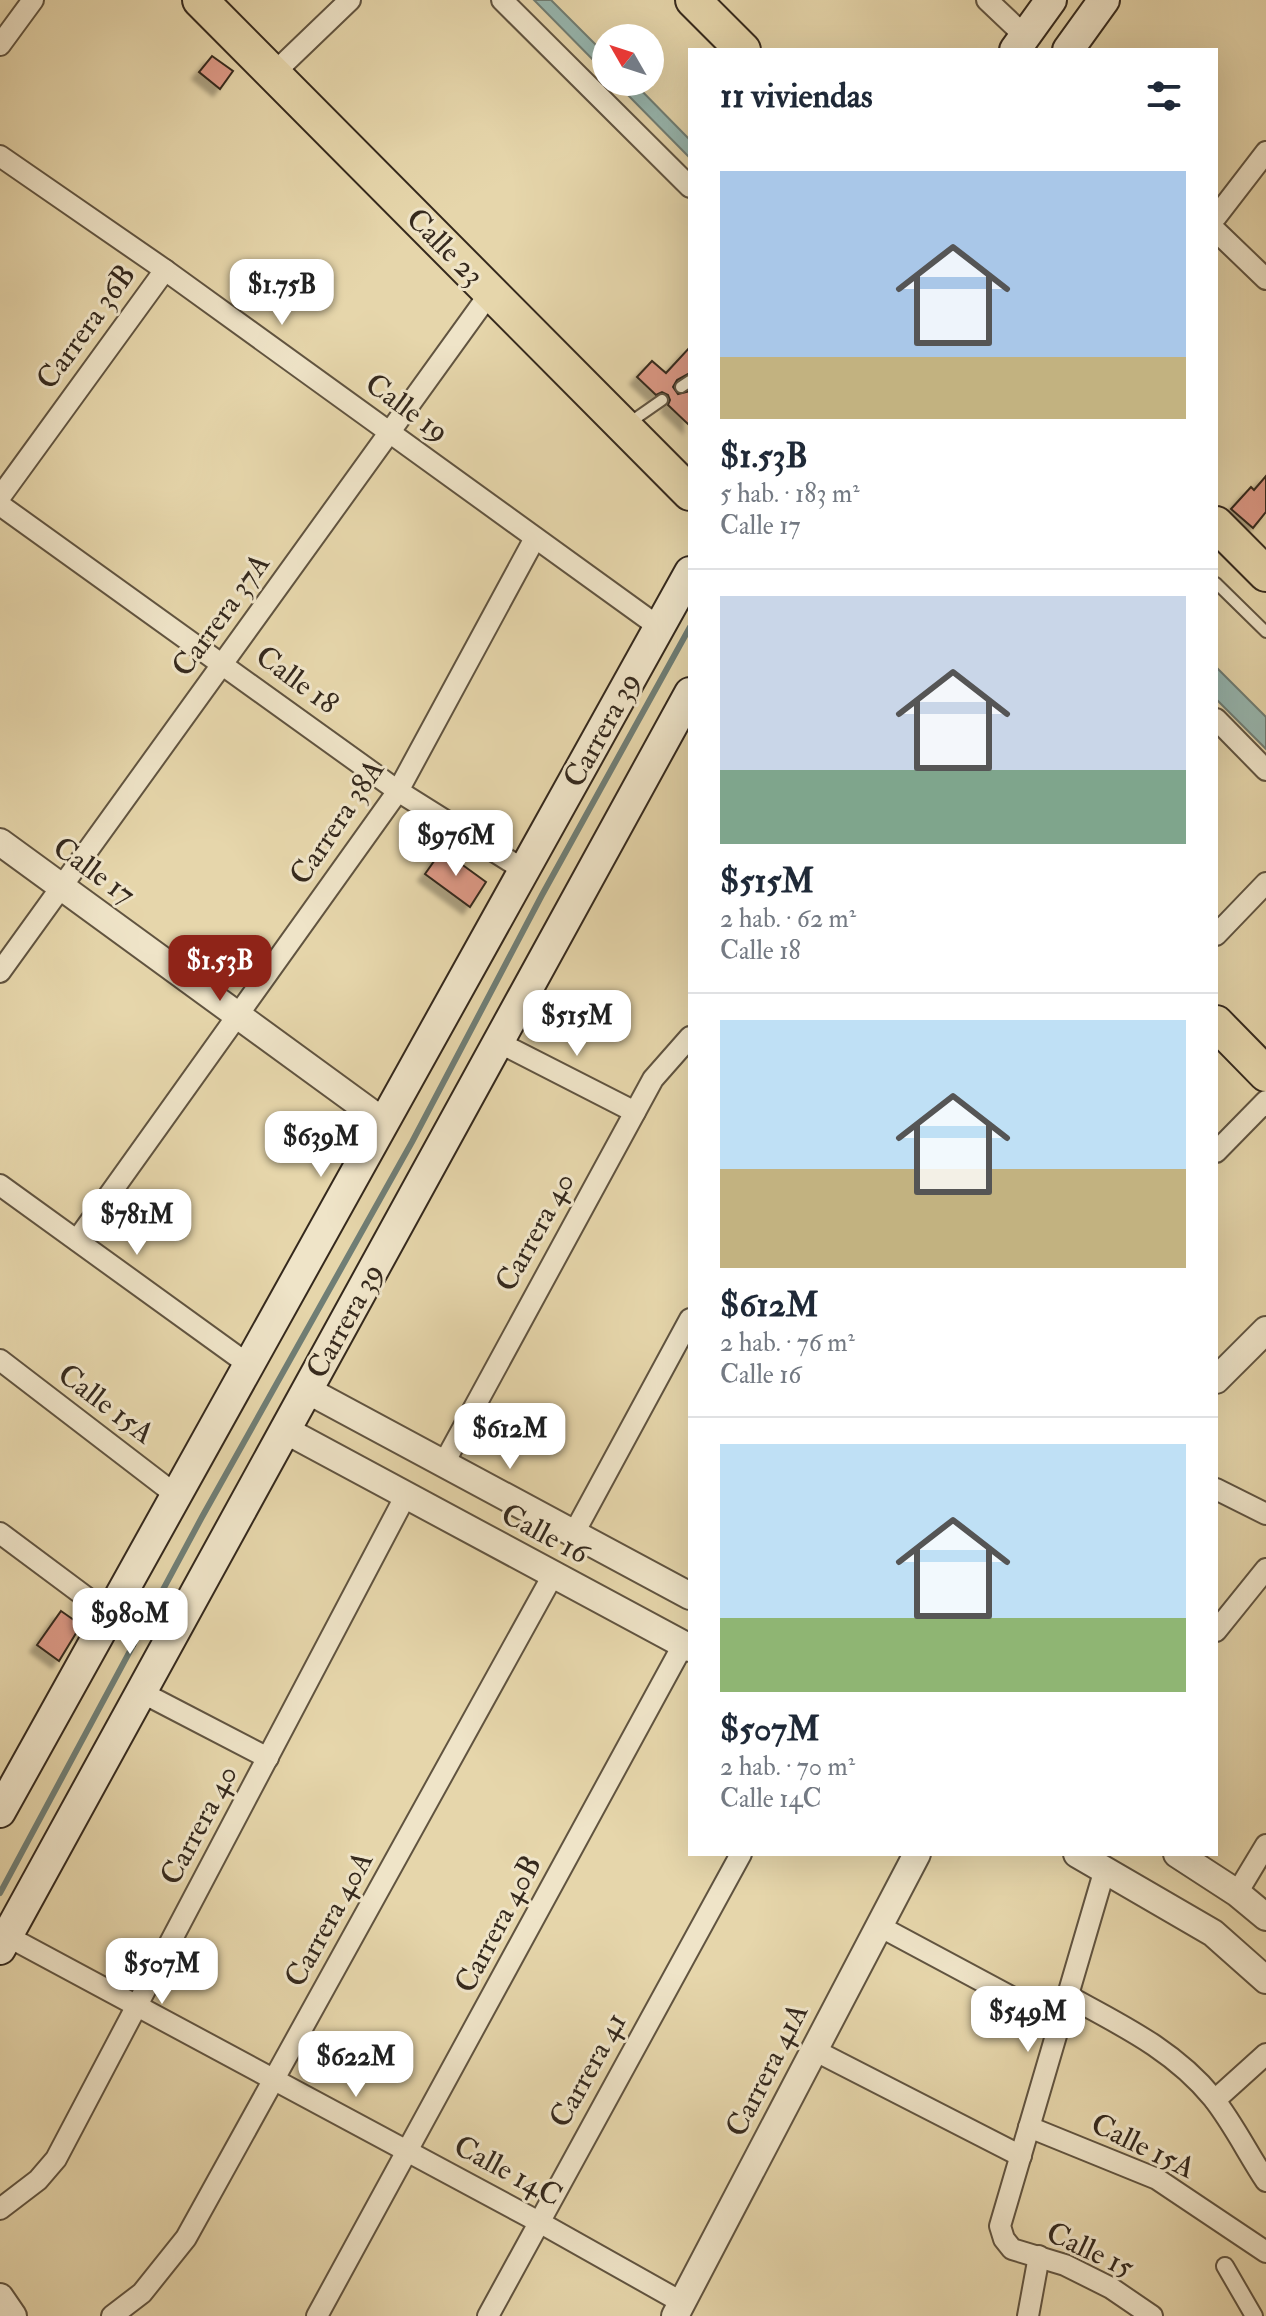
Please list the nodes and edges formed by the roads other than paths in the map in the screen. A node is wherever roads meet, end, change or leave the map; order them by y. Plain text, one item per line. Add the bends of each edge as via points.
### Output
1 (33, 0) edge
2 (200, 0) edge
3 (350, 0) edge
4 (502, 0) edge
5 (693, 0) edge
6 (987, 0) edge
7 (1051, 0) edge
8 (1104, 0) edge
9 (1, 42) edge
10 (1020, 43) edge
11 (741, 48) edge
12 (1069, 48) edge
13 (274, 73) junction
14 (1266, 152) edge
15 (0, 156) edge
16 (688, 185) edge
17 (1218, 214) edge
18 (1218, 233) edge
19 (165, 270) junction
20 (1266, 279) edge
21 (490, 293) junction
22 (662, 400) dead end
23 (624, 427) junction
24 (390, 432) junction
25 (688, 491) edge
26 (0, 497) edge
27 (0, 505) edge
28 (1218, 526) edge
29 (535, 538) junction
30 (1262, 560) edge
31 (688, 576) edge
32 (1218, 585) edge
33 (659, 627) junction
34 (1266, 632) edge
35 (223, 663) junction
36 (688, 697) edge
37 (1218, 722) edge
38 (1266, 770) edge
39 (398, 791) junction
40 (0, 842) edge
41 (524, 870) junction
42 (1266, 883) edge
43 (62, 887) junction
44 (1218, 933) edge
45 (0, 972) edge
46 (238, 1015) junction
47 (1218, 1025) edge
48 (688, 1039) edge
49 (498, 1042) junction
50 (1266, 1074) edge
51 (1266, 1101) edge
52 (635, 1112) junction
53 (384, 1122) junction
54 (1218, 1150) edge
55 (0, 1185) edge
56 (77, 1240) junction
57 (688, 1323) edge
58 (1266, 1330) edge
59 (0, 1360) edge
60 (249, 1365) junction
61 (1218, 1378) edge
62 (307, 1390) junction
63 (285, 1430) junction
64 (444, 1463) junction
65 (1218, 1490) edge
66 (176, 1495) junction
67 (406, 1495) junction
68 (1266, 1514) edge
69 (0, 1533) edge
70 (574, 1533) junction
71 (1266, 1569) edge
72 (553, 1575) junction
73 (688, 1595) edge
74 (112, 1625) junction
75 (1218, 1629) edge
76 (687, 1646) edge
77 (141, 1692) junction
78 (268, 1758) junction
79 (0, 1812) edge
80 (1266, 1845) edge
81 (740, 1856) edge
82 (916, 1856) edge
83 (1081, 1856) edge
84 (1180, 1856) edge
85 (1105, 1869) junction
86 (1237, 1893) junction
87 (1266, 1917) edge
88 (879, 1926) junction
89 (4, 1942) edge
90 (1266, 1980) edge
91 (1068, 1996) junction
92 (137, 2006) junction
93 (1060, 2023) junction
94 (814, 2050) junction
95 (1266, 2054) edge
96 (275, 2080) junction
97 (1215, 2100) junction
98 (1029, 2127) junction
99 (409, 2152) junction
100 (1021, 2156) junction
101 (1266, 2181) edge
102 (0, 2209) edge
103 (539, 2222) junction
104 (1266, 2252) edge
105 (1039, 2256) junction
106 (1225, 2266) dead end
107 (0, 2297) edge
108 (679, 2309) edge
109 (13, 2316) edge
110 (112, 2316) edge
111 (317, 2316) edge
112 (488, 2316) edge
113 (1028, 2316) edge
114 (1152, 2316) edge
115 (1254, 2316) edge

1 - 9 street
2 - 13 main road, Calle 23
3 - 13 street
4 - 16 street
5 - 11 main road
6 - 10 street
7 - 10 main road
8 - 12 main road
13 - 21 main road, Calle 23
14 - 17 street
15 - 19 street, Calle 19
18 - 20 street
19 - 24 street, Calle 19
19 - 26 street, Carrera 36B
21 - 23 main road, Calle 23
21 - 24 street, Carrera 37A
22 - 23 lane
23 - 25 main road, Calle 23
24 - 29 street, Calle 19
24 - 35 street, Carrera 37A
27 - 35 street, Calle 18
28 - 30 main road
29 - 33 street, Calle 19
29 - 39 street, Carrera 38A
31 - 33 main road, Carrera 39
32 - 34 lane
33 - 41 main road, Carrera 39
35 - 39 street, Calle 18
35 - 43 street, Carrera 37A
36 - 49 main road, Carrera 39
37 - 38 street
39 - 41 street, Calle 18
39 - 46 street, Carrera 38A
40 - 43 street, Calle 17
41 - 53 main road, Carrera 39
42 - 44 street
43 - 45 street, Carrera 37A
43 - 46 street, Calle 17
46 - 53 street, Calle 17
46 - 56 street, Carrera 38A
47 - 50 main road
48 - 52 street, Carrera 40 via 653,1079
49 - 52 street
49 - 62 main road, Carrera 39
51 - 54 street
52 - 64 street, Carrera 40
53 - 60 main road, Carrera 39
55 - 56 street
56 - 60 street
57 - 70 street
58 - 61 street
59 - 66 street, Calle 15A
60 - 66 main road, Carrera 39
62 - 63 main road, Carrera 39
62 - 64 street, Calle 16
63 - 67 street, Calle 16
63 - 77 main road, Carrera 39
64 - 70 street, Calle 16
65 - 68 street
66 - 74 main road, Carrera 39
67 - 72 street, Calle 16
67 - 78 street, Carrera 40
69 - 74 street
70 - 73 street, Calle 16
71 - 75 street
72 - 76 street, Calle 16
72 - 96 street, Carrera 40A
74 - 79 main road, Carrera 39
76 - 99 street, Carrera 40B
77 - 78 street
77 - 89 main road, Carrera 39
78 - 92 street, Carrera 40
80 - 86 street
81 - 103 street, Carrera 41
82 - 88 street, Carrera 41A
83 - 85 street
84 - 86 street
85 - 90 street via 1213,1933
85 - 91 street
86 - 87 street
88 - 93 street
88 - 94 street, Carrera 41A
89 - 92 street, Calle 14C
91 - 93 street
91 - 97 street via 1158,2045
92 - 96 street, Calle 14C
92 - 102 street, Carrera 40 via 56,2159
93 - 98 street
94 - 100 street
94 - 108 street, Carrera 41A
95 - 97 street
96 - 99 street, Calle 14C
96 - 110 street, Carrera 40A via 186,2238 142,2293
97 - 101 street
98 - 100 street
98 - 104 street, Calle 15A via 1157,2179
99 - 103 street, Calle 14C
99 - 111 street, Carrera 40B
100 - 105 street, Calle 15 via 1000,2226 1012,2249
103 - 108 street, Calle 14C
103 - 112 street, Carrera 41
105 - 113 street
105 - 114 street, Calle 15 via 1111,2288
106 - 115 street
107 - 109 street

